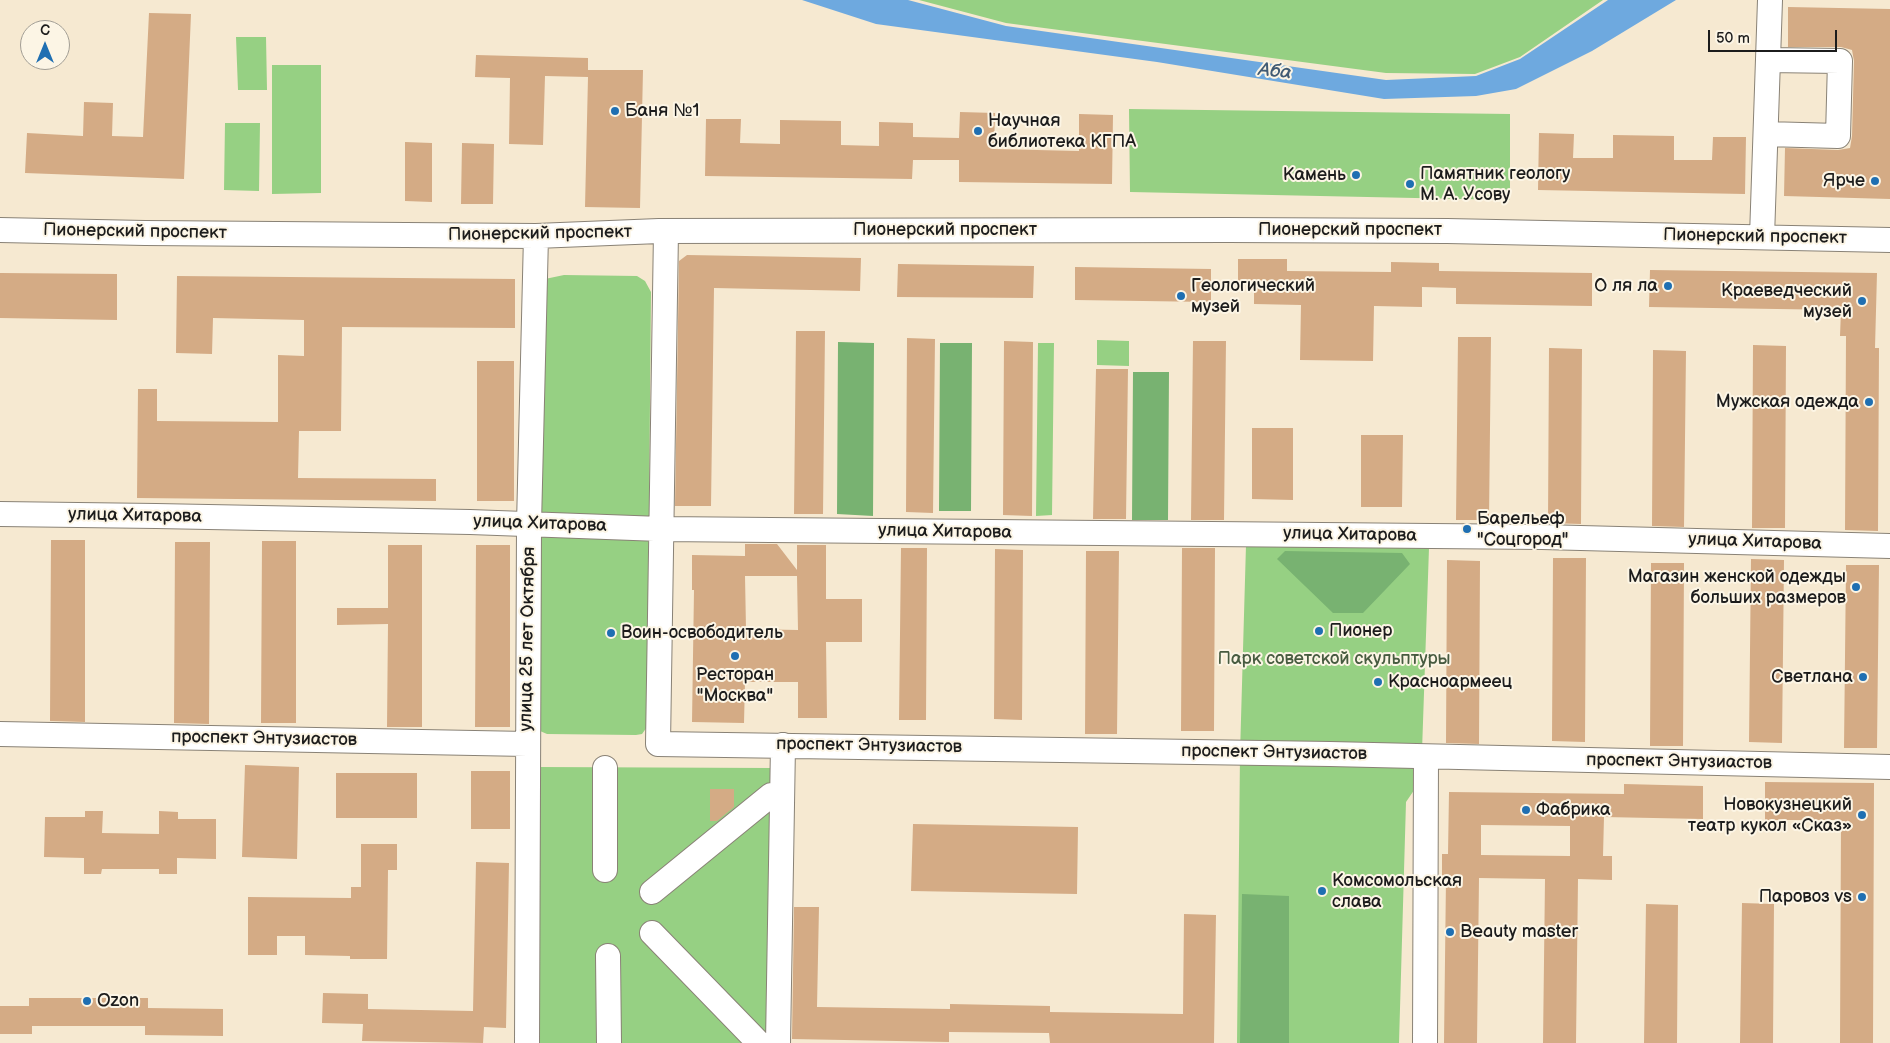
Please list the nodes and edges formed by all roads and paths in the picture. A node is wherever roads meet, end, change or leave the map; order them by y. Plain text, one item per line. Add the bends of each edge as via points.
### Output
1 (1770, 0) edge
2 (1768, 60) junction
3 (1766, 134) junction
4 (0, 230) edge
5 (666, 231) junction
6 (536, 236) junction
7 (1762, 237) junction
8 (1890, 240) edge
9 (0, 514) edge
10 (530, 524) junction
11 (661, 529) junction
12 (1890, 546) edge
13 (0, 734) edge
14 (527, 744) junction
15 (783, 745) junction
16 (1426, 757) junction
17 (1890, 767) edge
18 (605, 768) dead end
19 (771, 795) dead end
20 (606, 870) dead end
21 (652, 892) dead end
22 (652, 932) dead end
23 (608, 956) dead end
24 (527, 1043) edge
25 (609, 1043) edge
26 (759, 1043) edge
27 (778, 1043) edge
28 (1425, 1043) edge

1 - 2 street
2 - 3 street
2 - 3 street via 1840,61 1838,136
3 - 7 street
4 - 6 street, Пионерский проспект
5 - 6 street, Пионерский проспект
5 - 7 street, Пионерский проспект via 1397,230
5 - 11 street
6 - 10 street, улица 25 лет Октября
7 - 8 street, Пионерский проспект
9 - 10 street, улица Хитарова
10 - 11 street, улица Хитарова
10 - 14 street, улица 25 лет Октября
11 - 12 street, улица Хитарова via 1542,537
11 - 15 street, проспект Энтузиастов via 658,744
13 - 14 street, проспект Энтузиастов
14 - 24 street, улица 25 лет Октября
15 - 16 street, проспект Энтузиастов
15 - 27 street
16 - 17 street, проспект Энтузиастов
16 - 28 street
18 - 20 street
19 - 21 street
22 - 26 street
23 - 25 street

